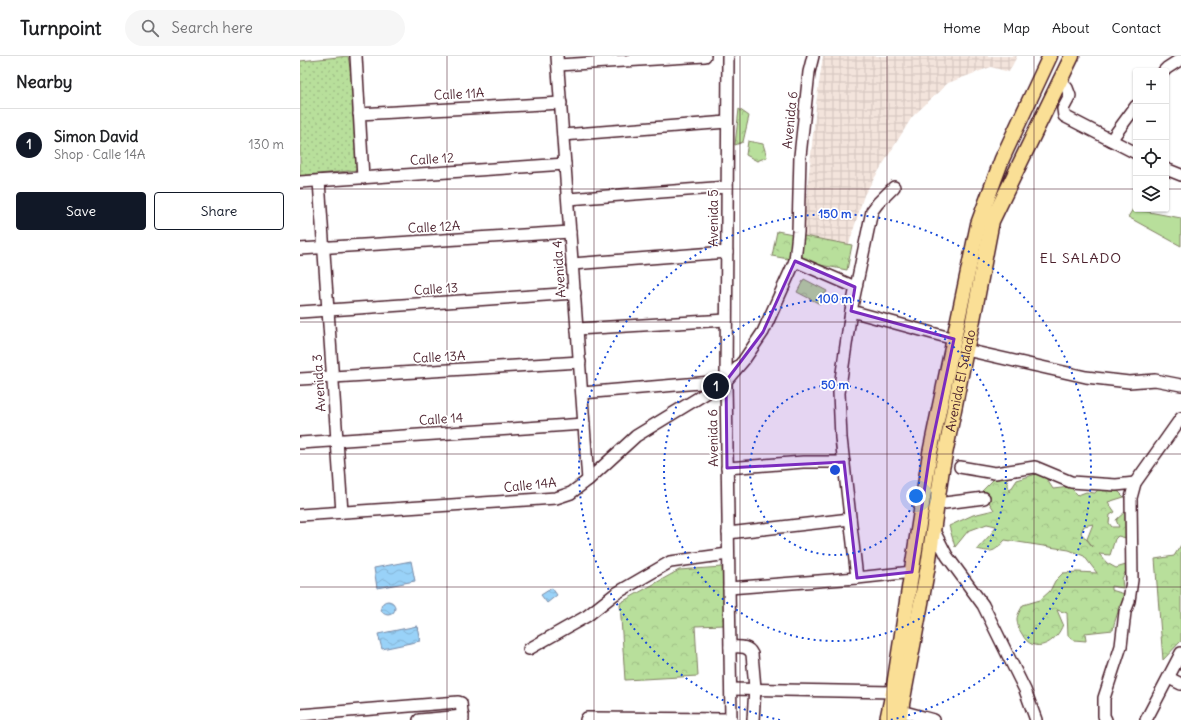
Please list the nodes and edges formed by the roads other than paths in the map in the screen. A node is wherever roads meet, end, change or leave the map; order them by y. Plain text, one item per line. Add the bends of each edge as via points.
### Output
1 (356, 56) edge
2 (705, 56) edge
3 (728, 56) edge
4 (813, 56) edge
5 (1050, 56) edge
6 (1072, 56) edge
7 (1181, 58) edge
8 (558, 60) edge
9 (1167, 68) edge
10 (1059, 80) junction
11 (561, 103) junction
12 (1133, 110) edge
13 (359, 114) junction
14 (728, 122) junction
15 (563, 135) junction
16 (1111, 140) junction
17 (1133, 151) edge
18 (565, 164) junction
19 (1169, 170) edge
20 (1181, 175) edge
21 (363, 178) junction
22 (319, 181) junction
23 (300, 182) edge
24 (727, 187) junction
25 (894, 187) dead end
26 (568, 199) junction
27 (570, 232) junction
28 (324, 247) junction
29 (300, 249) edge
30 (727, 252) junction
31 (795, 261) junction
32 (572, 264) junction
33 (856, 287) junction
34 (574, 293) junction
35 (328, 310) junction
36 (851, 311) junction
37 (300, 312) edge
38 (726, 320) junction
39 (577, 329) junction
40 (954, 339) junction
41 (966, 350) junction
42 (580, 362) junction
43 (332, 377) junction
44 (300, 379) edge
45 (726, 381) junction
46 (1181, 385) edge
47 (582, 393) junction
48 (1181, 418) edge
49 (584, 424) junction
50 (337, 440) junction
51 (300, 443) edge
52 (844, 462) junction
53 (960, 467) dead end
54 (727, 468) junction
55 (588, 480) junction
56 (1135, 483) junction
57 (984, 498) dead end
58 (937, 504) junction
59 (342, 512) junction
60 (300, 515) edge
61 (850, 519) junction
62 (933, 529) junction
63 (728, 533) junction
64 (728, 554) junction
65 (912, 572) junction
66 (857, 578) junction
67 (729, 588) junction
68 (730, 648) junction
69 (529, 649) dead end
70 (1181, 653) edge
71 (1169, 678) junction
72 (1181, 684) edge
73 (755, 688) junction
74 (731, 689) junction
75 (892, 692) junction
76 (300, 715) edge
77 (900, 716) edge
78 (463, 718) edge
79 (666, 719) edge
80 (731, 719) edge
81 (419, 720) edge
82 (586, 720) edge
83 (753, 720) edge
84 (887, 720) edge
85 (934, 720) edge
86 (1036, 720) edge
87 (1106, 720) edge
88 (1146, 720) edge

1 - 13 street
2 - 8 street
3 - 14 street, Avenida 5
4 - 31 street, Avenida 6 via 800,156
5 - 40 main road, Avenida El Salado via 1002,159 978,224
6 - 10 main road, Avenida El Salado
7 - 9 street
8 - 11 street, Avenida 4
10 - 16 street via 1068,88 1070,96 1063,109 1064,116
10 - 41 main road, Avenida El Salado via 992,221
11 - 13 street, Calle 11A
11 - 15 street, Avenida 4
12 - 16 street
13 - 21 street
14 - 15 street
14 - 24 street, Avenida 5
15 - 18 street, Avenida 4
16 - 17 street
18 - 21 street, Calle 12
18 - 26 street, Avenida 4
19 - 20 street
21 - 22 street, Calle 12
22 - 23 street, Calle 12
22 - 28 street, Avenida 3
24 - 26 street
24 - 30 street, Avenida 5
25 - 33 street via 872,211
26 - 27 street, Avenida 4
27 - 28 street, Calle 12A
27 - 32 street, Avenida 4
28 - 29 street, Calle 12A
28 - 35 street, Avenida 3
30 - 32 street
30 - 38 street, Avenida 5
31 - 33 street
31 - 45 street, Avenida 6 via 764,332
32 - 34 street, Avenida 4
33 - 36 street
34 - 35 street, Calle 13
34 - 39 street, Avenida 4
35 - 37 street, Calle 13
35 - 43 street, Avenida 3
36 - 40 street
36 - 52 street via 839,393
38 - 39 street
38 - 45 street, Avenida 5
39 - 42 street, Avenida 4
40 - 65 main road, Avenida El Salado via 930,453
41 - 46 street via 1086,376 1129,382 1155,380
41 - 58 main road, Avenida El Salado
42 - 43 street, Calle 13A
42 - 47 street, Avenida 4
43 - 44 street, Calle 13A
43 - 50 street, Avenida 3
45 - 47 street
45 - 54 street, Avenida 6
45 - 55 street, Calle 14A via 636,436
47 - 49 street, Avenida 4
48 - 56 street
49 - 50 street, Calle 14
49 - 55 street, Avenida 4
50 - 51 street, Calle 14
50 - 59 street, Avenida 3
52 - 54 street via 803,462
52 - 61 street
53 - 56 street via 995,473 1035,467 1071,482 1116,485
54 - 63 street, Avenida 6
55 - 59 street, Calle 14A via 571,493 556,498
56 - 87 street via 1131,498 1130,601 1121,646 1104,698
57 - 58 street
58 - 62 main road, Avenida El Salado
59 - 60 street, Calle 14A
61 - 63 street
61 - 66 street
62 - 77 main road, Avenida El Salado
62 - 86 street via 947,556 983,605 1025,690
63 - 64 street, Avenida 6
64 - 67 street, Avenida 6
64 - 69 street via 670,562 615,594 587,616
65 - 66 street
65 - 75 main road, Avenida El Salado
66 - 67 street
67 - 68 street, Avenida 6
68 - 73 street via 747,647 750,650
68 - 74 street, Avenida 6
70 - 71 street
71 - 72 street
71 - 88 street
73 - 74 street
73 - 75 street
73 - 83 street
74 - 80 street, Avenida 6
75 - 84 main road, Avenida El Salado
76 - 78 street via 458,702 463,707
77 - 85 street
78 - 81 street
79 - 80 street
79 - 82 street

